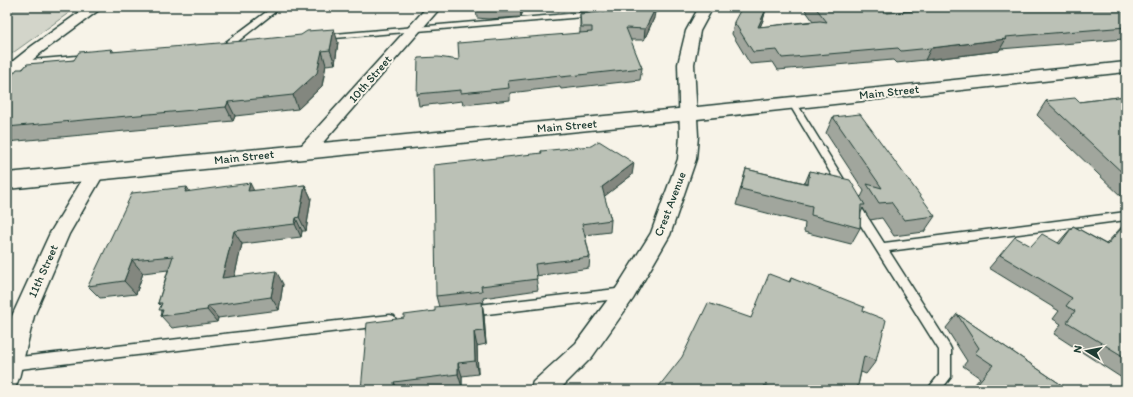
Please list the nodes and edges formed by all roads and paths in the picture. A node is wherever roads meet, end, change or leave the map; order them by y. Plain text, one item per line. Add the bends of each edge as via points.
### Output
1 (96, 7) edge
2 (277, 7) edge
3 (434, 7) edge
4 (587, 7) edge
5 (678, 7) edge
6 (706, 7) edge
7 (634, 10) edge
8 (597, 13) edge
9 (582, 14) junction
10 (412, 31) junction
11 (317, 38) edge
12 (245, 43) edge
13 (97, 56) edge
14 (20, 63) junction
15 (1126, 67) edge
16 (7, 74) edge
17 (792, 102) junction
18 (688, 114) junction
19 (306, 151) junction
20 (96, 172) junction
21 (7, 181) edge
22 (1126, 216) edge
23 (880, 248) junction
24 (625, 293) junction
25 (460, 312) edge
26 (404, 318) edge
27 (9, 371) edge
28 (542, 390) edge
29 (933, 390) edge

1 - 14 street
2 - 12 lane via 225,45
3 - 10 street, 10th Street
4 - 9 lane
5 - 7 lane
6 - 18 street, Crest Avenue via 693,31 686,64
8 - 9 lane
9 - 10 lane
10 - 11 lane
10 - 19 street, 10th Street
13 - 14 lane
14 - 16 street
15 - 17 main road, Main Street
17 - 18 main road, Main Street
17 - 23 lane
18 - 19 main road, Main Street
18 - 24 street, Crest Avenue via 687,159 676,194 660,235
19 - 20 main road, Main Street
20 - 21 main road, Main Street
20 - 27 street, 11th Street via 57,240 23,316
22 - 23 lane
23 - 29 lane via 945,349 945,376
24 - 25 lane
24 - 28 street, Crest Avenue via 584,350
26 - 27 lane

